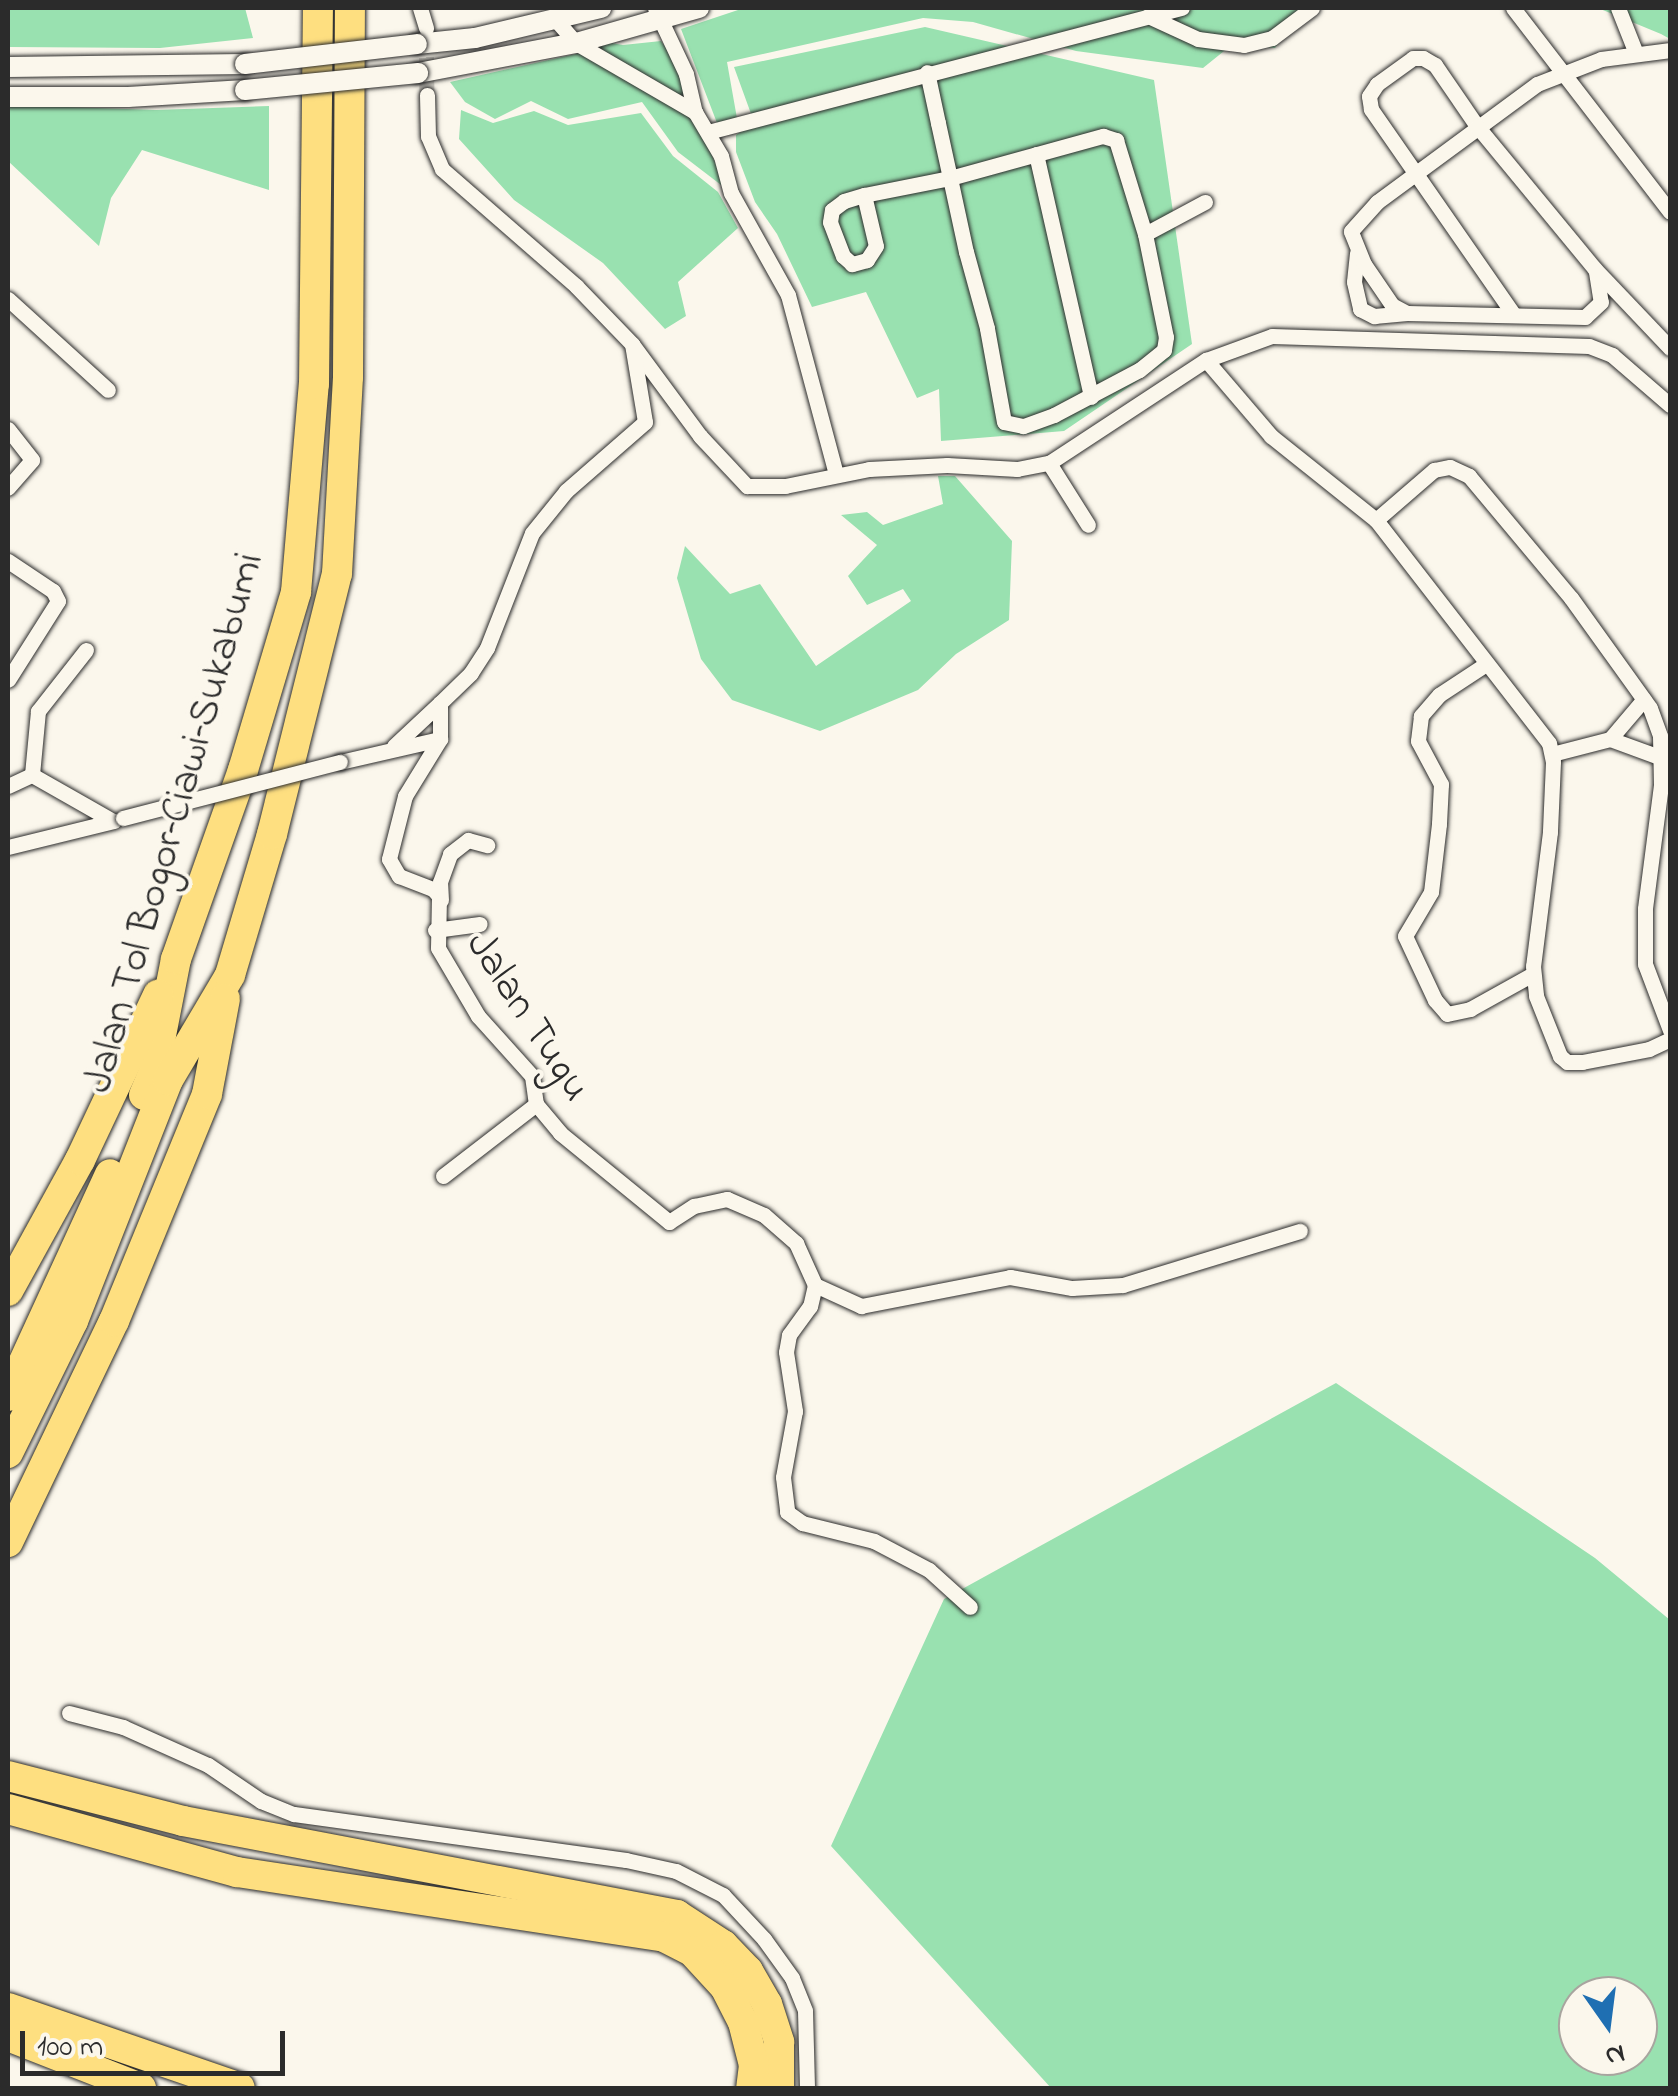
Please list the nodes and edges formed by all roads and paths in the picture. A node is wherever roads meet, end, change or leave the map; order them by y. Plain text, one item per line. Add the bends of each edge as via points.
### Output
1 (318, 8) edge
2 (350, 8) edge
3 (420, 8) edge
4 (601, 8) edge
5 (699, 8) edge
6 (1182, 8) edge
7 (1312, 8) edge
8 (1513, 8) edge
9 (1618, 8) edge
10 (658, 14) edge
11 (1148, 16) junction
12 (556, 20) junction
13 (421, 36) junction
14 (576, 43) junction
15 (1670, 50) edge
16 (1635, 52) junction
17 (8, 67) edge
18 (1564, 70) junction
19 (927, 72) junction
20 (427, 95) tunnel mouth
21 (8, 97) edge
22 (694, 112) junction
23 (1476, 126) junction
24 (708, 132) junction
25 (1036, 154) junction
26 (1418, 175) junction
27 (950, 178) junction
28 (864, 195) dead end
29 (1204, 202) dead end
30 (1670, 212) edge
31 (1145, 234) junction
32 (1357, 253) junction
33 (1595, 269) junction
34 (8, 299) edge
35 (1407, 313) junction
36 (1514, 315) junction
37 (632, 344) junction
38 (1670, 348) edge
39 (1206, 360) junction
40 (108, 390) dead end
41 (1090, 397) junction
42 (1670, 405) edge
43 (8, 429) edge
44 (1049, 463) junction
45 (836, 474) junction
46 (8, 488) edge
47 (1376, 520) junction
48 (1088, 525) dead end
49 (8, 561) edge
50 (86, 650) dead end
51 (1486, 664) junction
52 (8, 680) edge
53 (1644, 699) junction
54 (440, 703) junction
55 (440, 739) junction
56 (1610, 739) junction
57 (394, 746) junction
58 (1552, 754) junction
59 (1662, 758) junction
60 (32, 775) junction
61 (8, 786) edge
62 (118, 819) junction
63 (488, 845) dead end
64 (8, 847) edge
65 (442, 900) junction
66 (480, 924) dead end
67 (436, 930) junction
68 (176, 959) junction
69 (1533, 974) junction
70 (230, 975) junction
71 (1670, 1030) edge
72 (1670, 1039) edge
73 (536, 1104) junction
74 (444, 1176) dead end
75 (1300, 1230) dead end
76 (11, 1285) edge
77 (815, 1285) junction
78 (63, 1313) junction
79 (8, 1396) edge
80 (8, 1454) edge
81 (8, 1542) edge
82 (970, 1608) dead end
83 (69, 1713) dead end
84 (8, 1776) edge
85 (8, 1808) edge
86 (8, 2008) edge
87 (8, 2036) edge
88 (141, 2088) edge
89 (240, 2088) edge
90 (751, 2088) edge
91 (780, 2088) edge
92 (807, 2088) edge

1 - 68 highway, Jalan Tol Bogor–Ciawi–Sukabumi via 314,384 296,592
2 - 70 highway, Jalan Tol Bogor–Ciawi–Sukabumi via 350,269 336,574
3 - 13 street
4 - 12 street
5 - 10 street
6 - 11 street
7 - 11 street via 1272,38 1244,45 1198,39
8 - 18 street
9 - 16 street
10 - 14 street
10 - 22 street via 690,84
11 - 19 street
12 - 13 street via 475,38
12 - 14 street
13 - 17 street, bridge via 246,64
14 - 21 street, bridge via 418,72 244,90
14 - 22 street
15 - 16 street
16 - 18 street
18 - 23 street
18 - 30 street
19 - 24 street
19 - 27 street
20 - 37 street via 428,136 442,169
22 - 24 street
23 - 26 street
23 - 26 street via 1429,60 1413,58 1377,84 1371,108
23 - 33 street
24 - 45 street via 740,212 797,319
25 - 27 street
25 - 31 street via 1102,136 1116,140
25 - 41 street
26 - 32 street via 1358,219 1351,231
26 - 36 street
27 - 28 street
27 - 41 street via 1001,417 1023,426
29 - 31 street
31 - 41 street via 1164,350
32 - 35 street via 1392,304
32 - 35 street via 1360,309 1374,316
33 - 36 street via 1600,302 1590,314
33 - 38 street
34 - 40 street
35 - 36 street
37 - 45 street via 700,436 747,486 785,486
37 - 54 street via 645,422 566,491 532,533 487,648
39 - 42 street via 1245,342 1285,335 1589,346 1612,355
39 - 44 street
39 - 47 street via 1271,436
43 - 46 street via 32,460
44 - 45 street
44 - 48 street
47 - 51 street
47 - 53 street via 1434,470 1450,467 1469,476
49 - 52 street via 58,601
50 - 60 street via 38,712
51 - 58 street
51 - 69 street via 1439,695 1421,716 1418,741 1440,776 1439,824 1431,892 1404,936 1435,1000 1451,1015
53 - 56 street
53 - 59 street via 1658,727
54 - 55 street
54 - 57 street
55 - 57 street
55 - 65 street, Jalan Tugu via 405,796 388,852 399,876 433,889
56 - 58 street
56 - 59 street
57 - 62 street, bridge
58 - 69 street
59 - 71 street via 1644,952
60 - 61 street
60 - 62 street
62 - 64 street
63 - 65 street via 468,840 450,854 440,882
65 - 67 street, Jalan Tugu
66 - 67 street
67 - 73 street, Jalan Tugu via 438,948 478,1016 532,1076
68 - 76 highway via 80,1160
68 - 78 highway, Jalan Tol Bogor–Ciawi–Sukabumi via 154,1071
69 - 72 street via 1536,996 1567,1062 1650,1049
70 - 78 highway, Jalan Tol Bogor–Ciawi–Sukabumi via 168,1080
70 - 81 highway via 206,1094 114,1321
73 - 74 street
73 - 77 street, Jalan Tugu via 560,1133 669,1222 717,1200 764,1215 789,1234
75 - 77 street via 1123,1285 1072,1288 1010,1276 861,1306
77 - 82 street via 786,1352 795,1411 783,1477 787,1512 802,1523 874,1541 929,1570
78 - 79 highway, Jalan Tol Bogor–Ciawi–Sukabumi
78 - 80 highway, Jalan Tol Bogor–Ciawi–Sukabumi
83 - 92 street via 140,1734 294,1814 676,1871 723,1895 792,1978 805,2011
84 - 91 highway via 183,1821 677,1915 724,1945 758,1988 779,2042
85 - 90 highway via 237,1872 662,1936 692,1950 725,1986 754,2065
86 - 89 highway
87 - 88 highway

